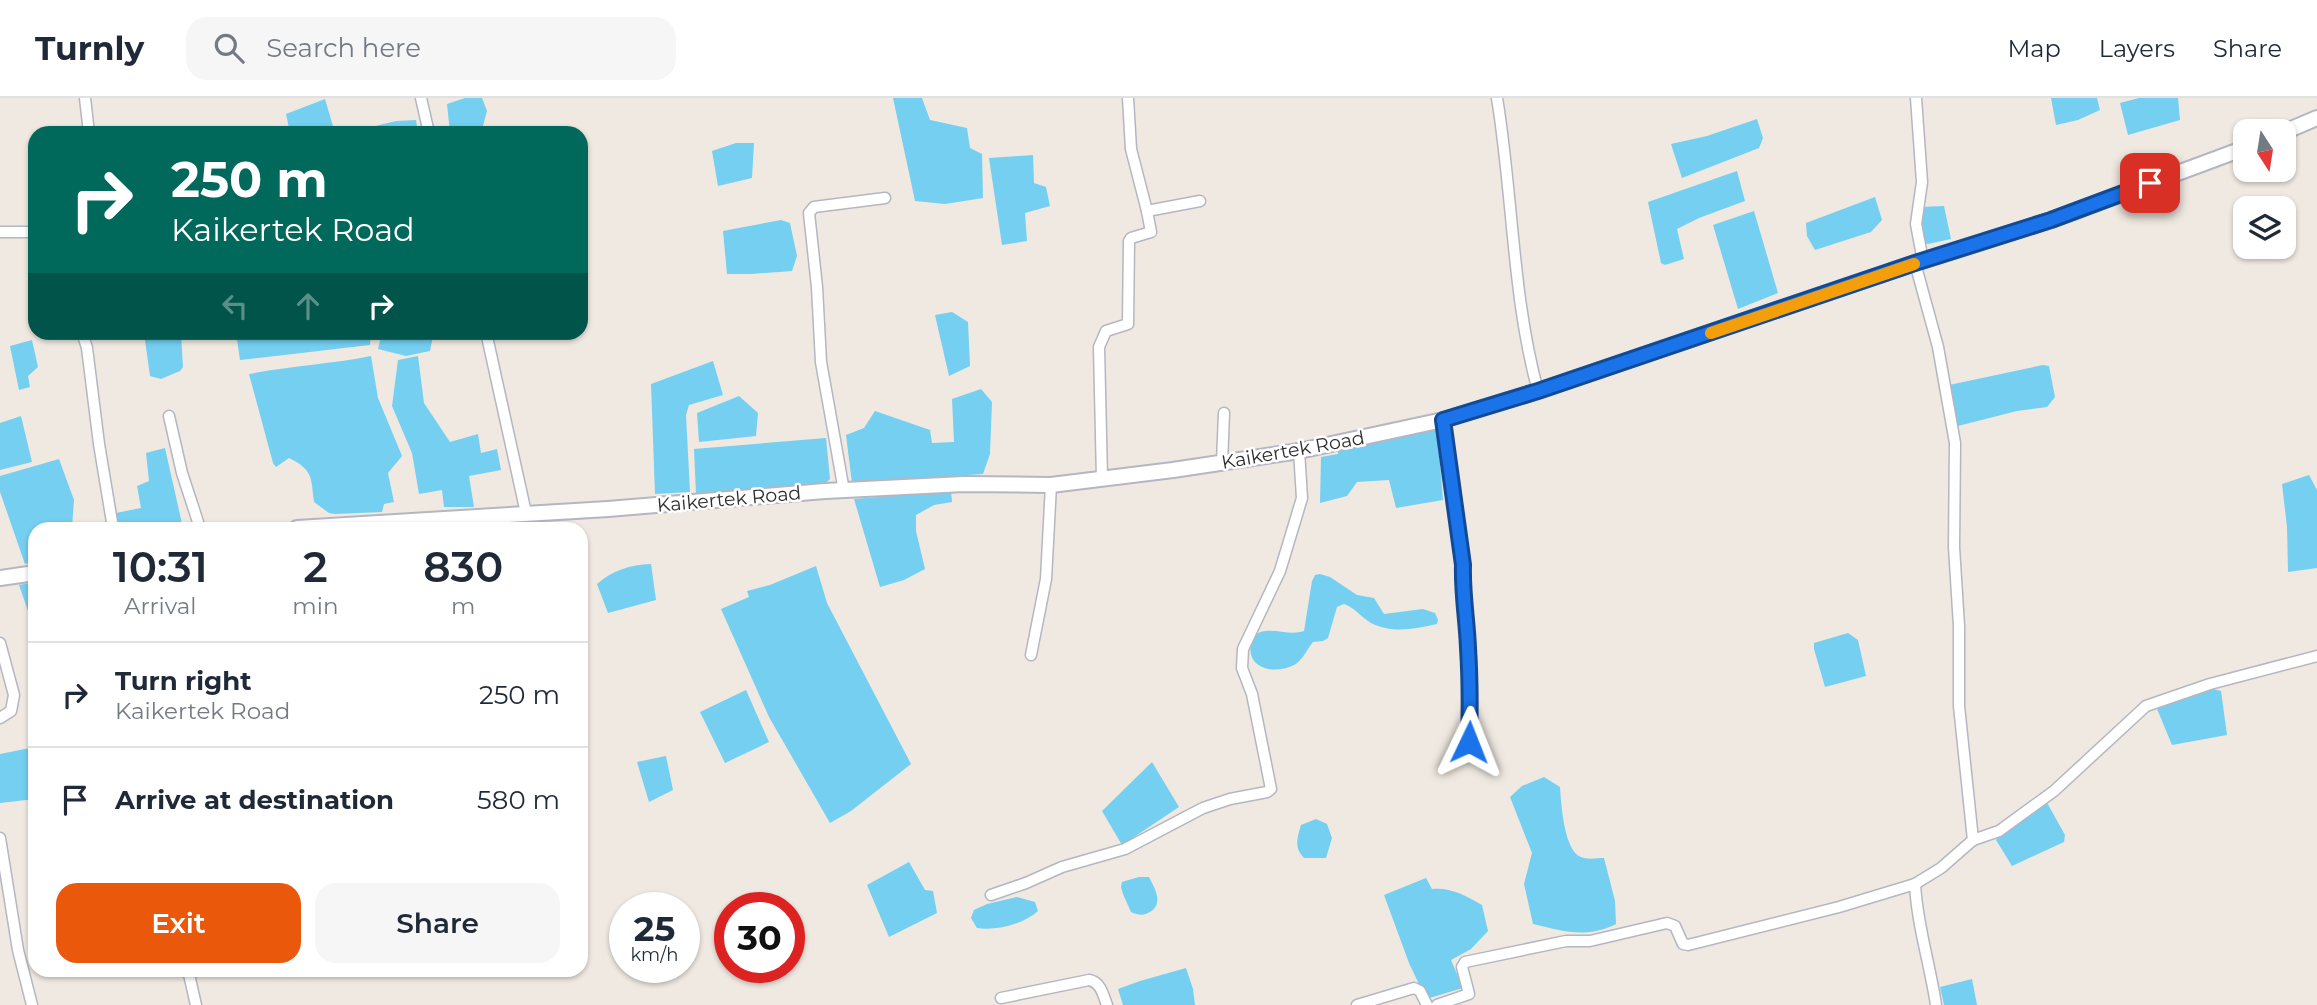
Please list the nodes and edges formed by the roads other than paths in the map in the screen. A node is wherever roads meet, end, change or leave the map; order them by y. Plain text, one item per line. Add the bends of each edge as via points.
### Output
1 (85, 98) edge
2 (421, 98) edge
3 (1128, 98) edge
4 (1497, 98) edge
5 (1916, 98) edge
6 (2317, 118) edge
7 (88, 126) edge
8 (427, 126) edge
9 (2296, 127) edge
10 (2233, 152) edge
11 (886, 198) dead end
12 (1200, 201) dead end
13 (1147, 211) junction
14 (0, 232) edge
15 (28, 232) edge
16 (1919, 262) junction
17 (84, 340) edge
18 (488, 340) edge
19 (1538, 391) junction
20 (1224, 414) dead end
21 (169, 416) dead end
22 (1443, 420) junction
23 (1299, 451) junction
24 (1222, 463) junction
25 (1102, 479) junction
26 (1051, 485) junction
27 (844, 491) junction
28 (526, 513) junction
29 (112, 522) edge
30 (198, 522) edge
31 (446, 522) edge
32 (28, 574) edge
33 (0, 578) edge
34 (0, 643) edge
35 (1031, 655) dead end
36 (2317, 656) edge
37 (0, 718) edge
38 (1469, 742) dead end
39 (0, 838) edge
40 (1973, 841) junction
41 (1915, 884) junction
42 (991, 895) dead end
43 (190, 977) edge
44 (1001, 998) dead end
45 (32, 1005) edge
46 (196, 1005) edge
47 (1107, 1005) edge
48 (1357, 1005) edge
49 (1427, 1005) edge
50 (1437, 1005) edge
51 (1936, 1005) edge

1 - 7 street
2 - 8 street
3 - 13 street via 1132,149
4 - 19 street via 1529,358
5 - 16 street via 1922,182 1916,224
6 - 9 main road
10 - 16 main road, Kaikertek Road via 2051,220
11 - 27 street via 814,207 809,213 821,362
12 - 13 street
13 - 25 street via 1150,233 1131,239 1128,245 1128,324 1106,331 1100,346
14 - 15 street
16 - 19 main road, Kaikertek Road
16 - 40 street via 1955,443 1959,706
17 - 29 street
18 - 28 street
19 - 22 main road, Kaikertek Road
20 - 24 street
21 - 30 street
22 - 23 main road, Kaikertek Road
22 - 38 street via 1463,565
23 - 24 main road, Kaikertek Road
23 - 42 street via 1302,498 1280,572 1243,649 1242,668 1252,694 1271,789 1203,808 1125,849
24 - 25 main road, Kaikertek Road
25 - 26 main road, Kaikertek Road
26 - 27 main road, Kaikertek Road via 964,484
26 - 35 street via 1046,579
27 - 28 main road, Kaikertek Road
28 - 31 main road, Kaikertek Road
32 - 33 main road
34 - 37 street via 14,695 10,711
36 - 40 street via 2146,706 2054,791 1999,831
39 - 45 street
40 - 41 street
41 - 50 street via 1688,945 1675,926 1667,923 1465,962 1462,967 1469,994
41 - 51 street
43 - 46 street
44 - 47 street via 1089,980 1099,984
48 - 49 street via 1414,988

